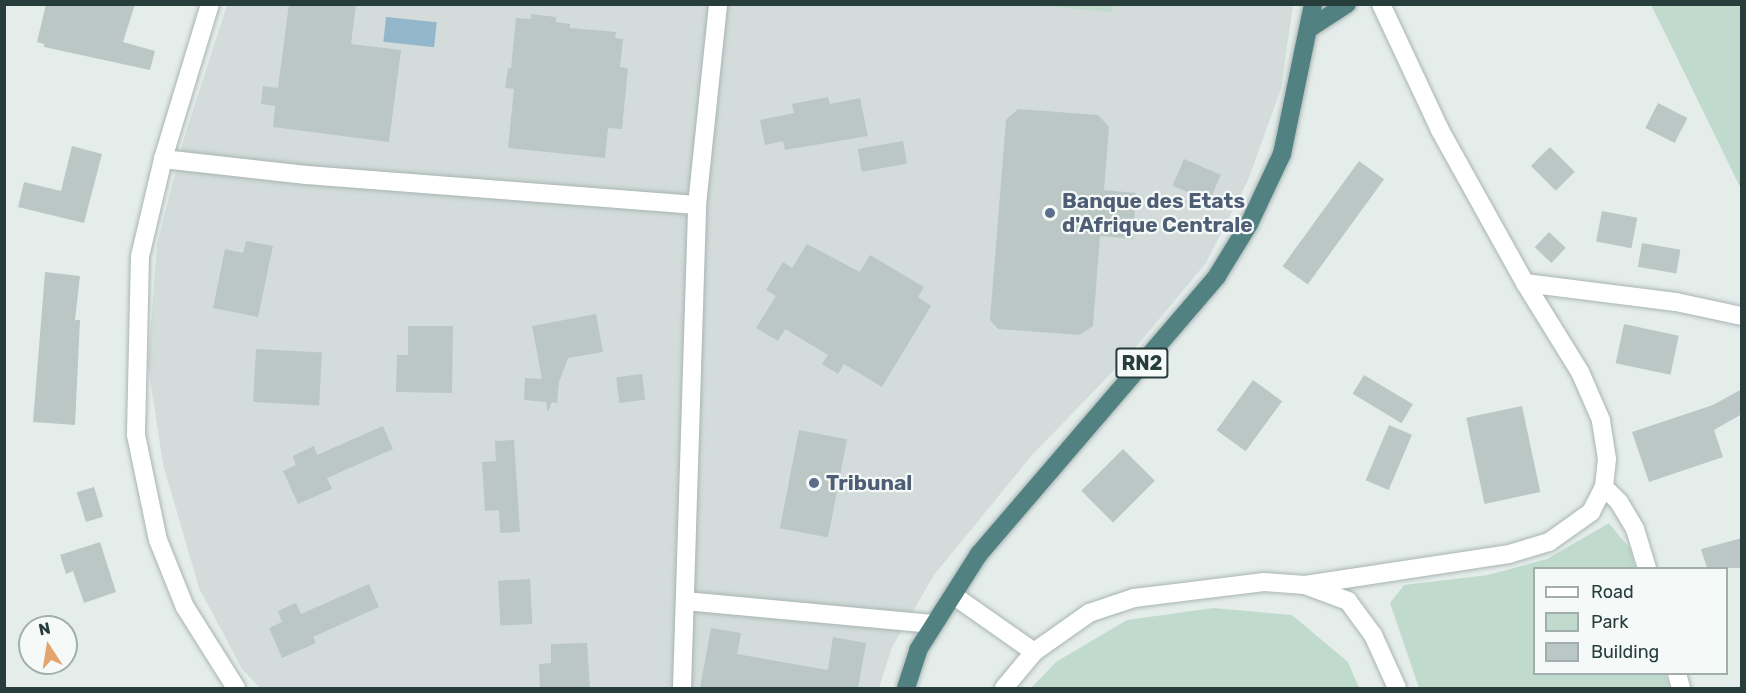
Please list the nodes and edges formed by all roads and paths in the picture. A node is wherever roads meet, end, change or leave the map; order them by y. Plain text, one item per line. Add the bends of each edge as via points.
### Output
1 (210, 4) edge
2 (718, 4) edge
3 (1313, 4) edge
4 (1347, 4) edge
5 (1381, 4) edge
6 (1310, 28) junction
7 (163, 159) junction
8 (697, 205) junction
9 (1525, 283) junction
10 (1742, 316) edge
11 (1604, 487) junction
12 (1647, 567) edge
13 (1305, 585) junction
14 (953, 595) junction
15 (685, 601) junction
16 (933, 624) junction
17 (1034, 652) junction
18 (911, 686) edge
19 (236, 688) edge
20 (682, 688) edge
21 (1004, 688) edge
22 (1397, 688) edge

1 - 7 street
2 - 8 street
3 - 6 highway, RN2
4 - 6 highway
5 - 9 street via 1440,130
6 - 14 highway, RN2 via 1282,154 1249,224 1216,276 979,554
7 - 8 street via 306,175
7 - 19 street via 140,256 136,435 158,540 185,607
8 - 15 street
9 - 10 street via 1676,302
9 - 11 street via 1580,372 1600,420 1607,459
11 - 12 street via 1619,502 1635,529
11 - 13 street via 1591,512 1549,542 1509,554
13 - 17 street via 1222,585 1134,598 1089,613
13 - 22 street via 1328,591 1354,608 1373,635
14 - 16 highway, RN2
14 - 17 street
15 - 16 street
15 - 20 street
16 - 18 highway, RN2 via 918,650
17 - 21 street

